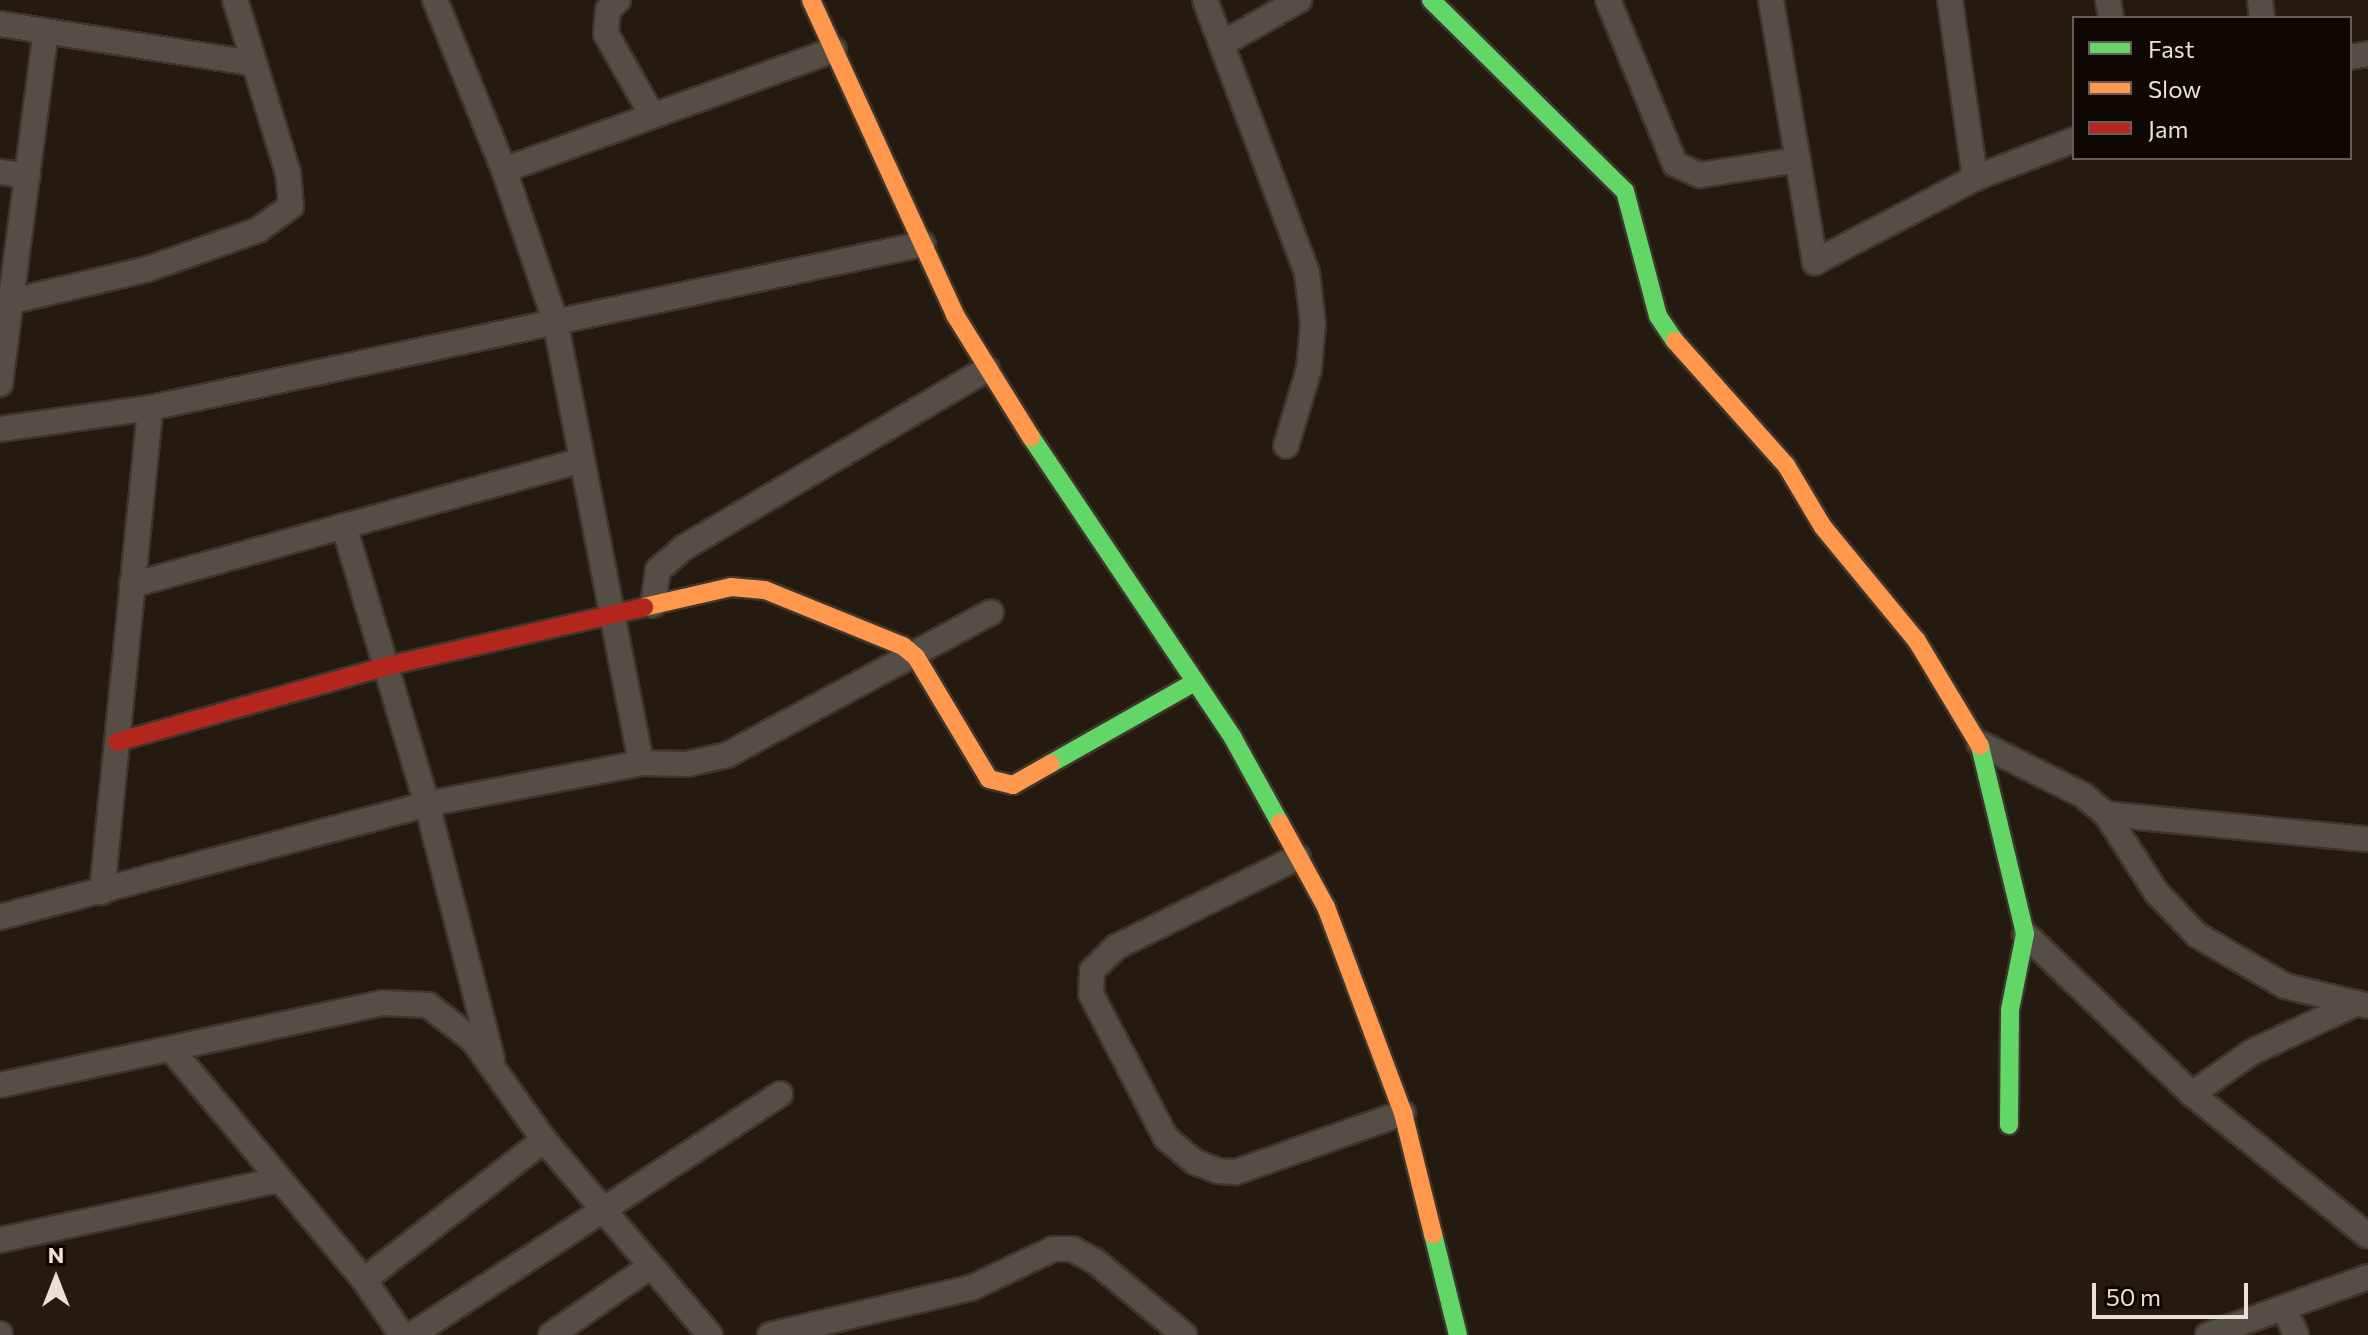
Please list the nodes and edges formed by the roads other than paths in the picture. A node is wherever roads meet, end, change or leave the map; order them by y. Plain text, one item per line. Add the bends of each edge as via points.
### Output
1 (235, 0) edge
2 (435, 0) edge
3 (618, 0) edge
4 (811, 0) edge
5 (1205, 0) edge
6 (1299, 0) edge
7 (1431, 0) edge
8 (1608, 0) edge
9 (1771, 0) edge
10 (1950, 0) edge
11 (0, 24) edge
12 (46, 32) junction
13 (1222, 44) junction
14 (834, 50) junction
15 (252, 63) junction
16 (652, 115) junction
17 (2072, 141) edge
18 (1798, 160) junction
19 (504, 170) junction
20 (0, 172) edge
21 (28, 176) junction
22 (1975, 178) junction
23 (923, 244) junction
24 (3, 304) edge
25 (555, 320) junction
26 (987, 369) junction
27 (0, 384) edge
28 (150, 408) junction
29 (0, 429) edge
30 (1286, 446) dead end
31 (579, 461) junction
32 (344, 526) junction
33 (132, 585) junction
34 (653, 605) junction
35 (991, 612) dead end
36 (610, 614) junction
37 (916, 657) junction
38 (383, 667) junction
39 (1195, 682) junction
40 (117, 742) junction
41 (1979, 743) junction
42 (641, 763) junction
43 (427, 804) junction
44 (2106, 814) junction
45 (2368, 839) edge
46 (1298, 857) junction
47 (102, 892) junction
48 (0, 917) edge
49 (2025, 934) junction
50 (2362, 1005) edge
51 (171, 1049) junction
52 (496, 1075) junction
53 (0, 1085) edge
54 (780, 1094) dead end
55 (2192, 1094) junction
56 (1403, 1113) junction
57 (2009, 1125) dead end
58 (544, 1140) junction
59 (277, 1180) junction
60 (601, 1208) junction
61 (2368, 1236) edge
62 (0, 1240) edge
63 (648, 1268) junction
64 (2368, 1277) edge
65 (364, 1280) junction
66 (2284, 1308) junction
67 (402, 1335) edge
68 (412, 1335) edge
69 (551, 1335) edge
70 (710, 1335) edge
71 (770, 1335) edge
72 (1184, 1335) edge
73 (1458, 1335) edge
74 (2208, 1335) edge
75 (2296, 1335) edge

1 - 15 street
2 - 19 street
3 - 16 street via 608,10 606,34
4 - 14 street
5 - 13 street
6 - 13 street
7 - 41 street via 1625,191 1658,316 1682,351 1786,465 1823,527 1917,641
8 - 18 street via 1675,164 1700,175
9 - 18 street
10 - 22 street
11 - 12 street
12 - 15 street
12 - 21 street
13 - 30 street via 1307,273 1313,324 1309,369
14 - 16 street
14 - 23 street
15 - 24 street via 293,191 291,206 278,220 148,269
16 - 19 street
17 - 22 street
18 - 22 street via 1815,262
19 - 25 street
20 - 21 street
21 - 24 street
23 - 25 street
23 - 26 street
24 - 27 street
25 - 28 street
25 - 31 street
26 - 34 street via 683,548 658,570
26 - 39 street
28 - 29 street
28 - 33 street
31 - 32 street
31 - 36 street
32 - 33 street
32 - 38 street
33 - 40 street
34 - 36 street
34 - 37 street via 748,587 878,633
35 - 37 street
36 - 38 street
36 - 42 street
37 - 39 street via 989,779 1000,785 1013,785
37 - 42 street via 727,755 687,764
38 - 40 street
38 - 43 street
39 - 46 street via 1233,738
40 - 47 street
41 - 44 street via 2083,795
41 - 49 street
42 - 43 street
43 - 47 street
43 - 52 street
44 - 45 street
44 - 50 street via 2156,892 2197,935 2285,986
46 - 56 street via 1351,963
46 - 56 street via 1116,947 1092,971 1091,994 1166,1138 1195,1162 1218,1171 1236,1172
47 - 48 street
49 - 55 street
49 - 57 street via 2010,1010
50 - 55 street via 2252,1052
51 - 52 street via 407,1001 447,1016 473,1040
51 - 53 street
51 - 59 street
52 - 58 street
54 - 60 street
55 - 61 street
56 - 73 street
58 - 60 street
58 - 65 street
59 - 62 street
59 - 65 street
60 - 63 street
60 - 68 street
63 - 69 street
63 - 70 street
64 - 66 street
65 - 67 street
66 - 74 street
66 - 75 street
71 - 72 street via 971,1288 1053,1249 1072,1249 1095,1261

